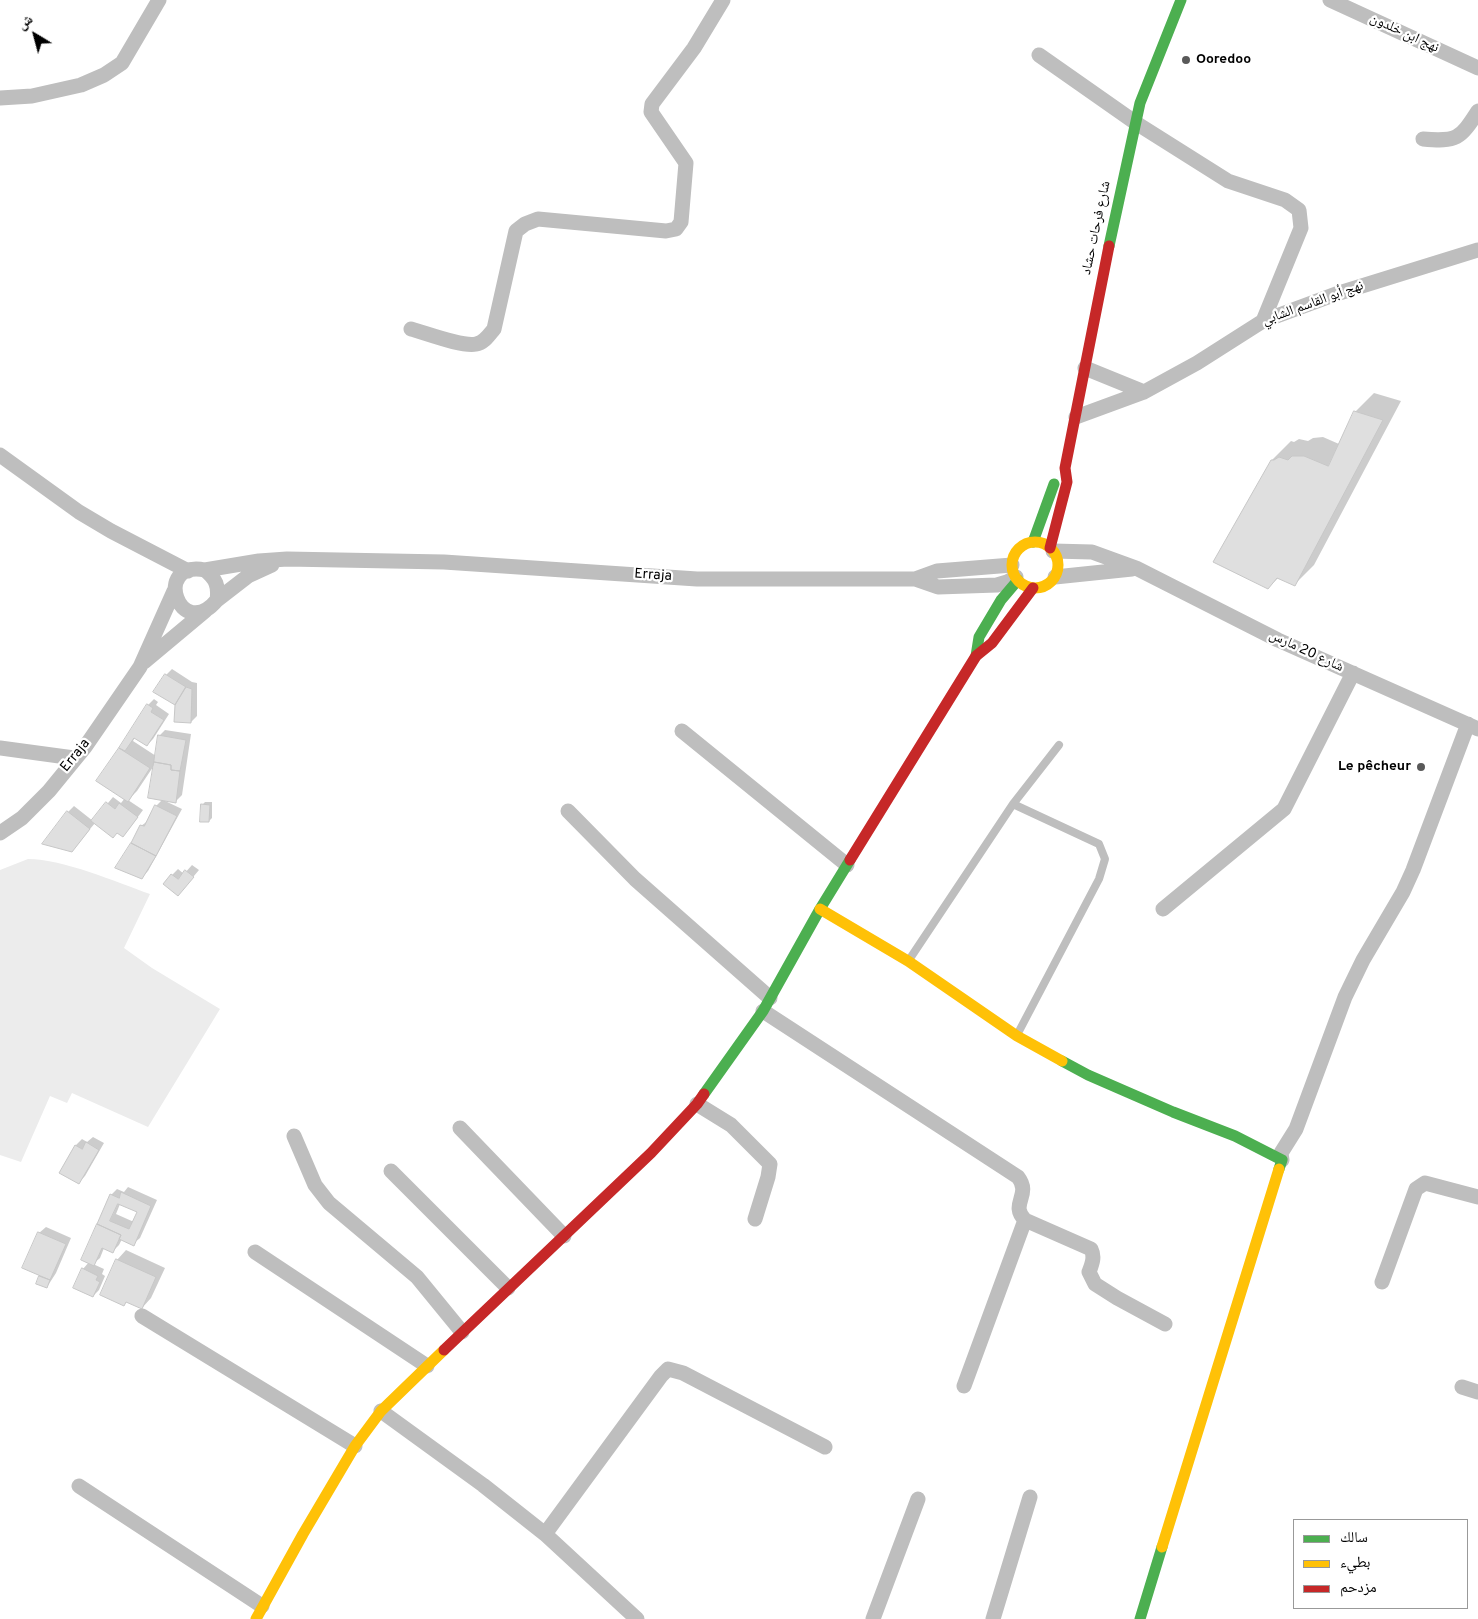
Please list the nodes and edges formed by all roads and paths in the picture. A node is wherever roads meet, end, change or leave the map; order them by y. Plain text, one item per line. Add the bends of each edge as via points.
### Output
1 (159, 0) edge
2 (723, 0) edge
3 (1181, 0) edge
4 (1330, 0) edge
5 (1040, 55) dead end
6 (1478, 68) edge
7 (0, 98) edge
8 (1478, 110) edge
9 (1136, 123) junction
10 (1423, 140) dead end
11 (1478, 250) edge
12 (1263, 321) junction
13 (411, 329) dead end
14 (1085, 368) junction
15 (1144, 392) junction
16 (1076, 417) junction
17 (0, 455) edge
18 (1065, 468) junction
19 (1033, 542) junction
20 (141, 548) junction
21 (1052, 549) junction
22 (287, 558) junction
23 (1136, 568) junction
24 (205, 570) junction
25 (188, 571) junction
26 (1015, 574) junction
27 (1055, 577) junction
28 (175, 587) junction
29 (1033, 588) junction
30 (217, 600) junction
31 (205, 611) junction
32 (976, 656) junction
33 (140, 667) junction
34 (1353, 673) junction
35 (1473, 726) edge
36 (682, 731) dead end
37 (1059, 745) dead end
38 (0, 748) edge
39 (74, 758) junction
40 (1013, 804) junction
41 (568, 811) dead end
42 (0, 833) edge
43 (847, 865) junction
44 (820, 909) junction
45 (1163, 909) dead end
46 (908, 961) junction
47 (767, 1004) junction
48 (1017, 1036) junction
49 (696, 1104) junction
50 (460, 1128) dead end
51 (294, 1136) dead end
52 (1282, 1160) junction
53 (391, 1171) dead end
54 (1478, 1197) edge
55 (755, 1219) dead end
56 (1025, 1220) junction
57 (564, 1236) junction
58 (255, 1252) dead end
59 (1382, 1282) dead end
60 (508, 1288) junction
61 (142, 1316) dead end
62 (1165, 1324) dead end
63 (462, 1332) junction
64 (427, 1366) junction
65 (964, 1386) dead end
66 (1462, 1387) dead end
67 (1478, 1392) edge
68 (381, 1411) junction
69 (355, 1446) junction
70 (825, 1447) dead end
71 (79, 1486) dead end
72 (1030, 1497) dead end
73 (918, 1499) dead end
74 (545, 1534) junction
75 (259, 1613) edge
76 (637, 1619) edge
77 (873, 1619) edge
78 (993, 1619) edge
79 (1140, 1619) edge

1 - 7 street via 122,63 104,75 81,85 32,96
2 - 13 street via 694,48 652,104 651,112 686,163 681,222 676,229 666,231 538,219 516,231 494,329 486,339 477,344 463,344
3 - 9 main road, شارع فرحات حشاد via 1140,103
4 - 6 street, نهج ابن خلدون
5 - 9 street
8 - 10 street via 1464,133 1445,141
9 - 12 street via 1228,181 1285,200 1299,210 1301,228
9 - 14 main road, شارع فرحات حشاد
11 - 12 street, نهج أبو القاسم الشابي via 1336,294
12 - 15 street, نهج أبو القاسم الشابي
14 - 15 street
14 - 16 main road, شارع فرحات حشاد
15 - 16 street, نهج أبو القاسم الشابي
16 - 18 main road, شارع فرحات حشاد
17 - 20 street via 79,512
18 - 19 main road, شارع فرحات حشاد via 1055,481
18 - 21 main road, شارع فرحات حشاد via 1067,482
19 - 21 main road
19 - 26 main road via 1016,552
20 - 25 street
20 - 28 street
21 - 23 street, شارع 20 مارس via 1092,552
21 - 27 main road via 1058,564
22 - 24 street, Erraja
22 - 26 street, Erraja via 444,562 697,579 916,579 937,571
22 - 30 street via 248,576
23 - 27 street
23 - 34 street, شارع 20 مارس via 1278,640
24 - 25 street
24 - 30 street via 216,582
25 - 28 street via 181,575
26 - 29 main road via 1022,584
26 - 32 main road via 979,637
27 - 29 main road via 1046,586
28 - 31 street via 176,599 181,606 188,611
28 - 33 street
29 - 32 main road via 992,643
30 - 31 street
31 - 33 street
32 - 43 main road
33 - 39 street, Erraja
34 - 35 street, شارع 20 مارس
34 - 45 street via 1284,809
35 - 52 street via 1403,892 1345,997 1296,1129 1281,1152
36 - 43 street
37 - 40 lane
38 - 39 street
39 - 42 street, Erraja via 49,791 22,818
40 - 46 lane
40 - 48 lane via 1099,844 1105,859 1099,879
41 - 47 street
43 - 44 main road
44 - 46 main road
44 - 47 main road
46 - 48 main road
47 - 49 main road
47 - 56 street via 1018,1177 1024,1189 1018,1209
48 - 52 main road via 1088,1074 1235,1136
49 - 55 street via 731,1125 770,1164
49 - 57 main road via 651,1153
50 - 57 street
51 - 63 street via 315,1185 328,1203 417,1277
52 - 79 main road
53 - 60 street
54 - 59 street via 1425,1183 1416,1189
56 - 62 street via 1091,1249 1093,1261 1090,1272 1095,1284
56 - 65 street
57 - 60 main road
58 - 64 street
60 - 63 main road
61 - 69 street
63 - 64 main road
64 - 68 main road
66 - 67 street
68 - 69 main road
68 - 74 street
69 - 75 main road
70 - 74 street via 683,1373 668,1369
71 - 75 street
72 - 78 street
73 - 77 street
74 - 76 street

